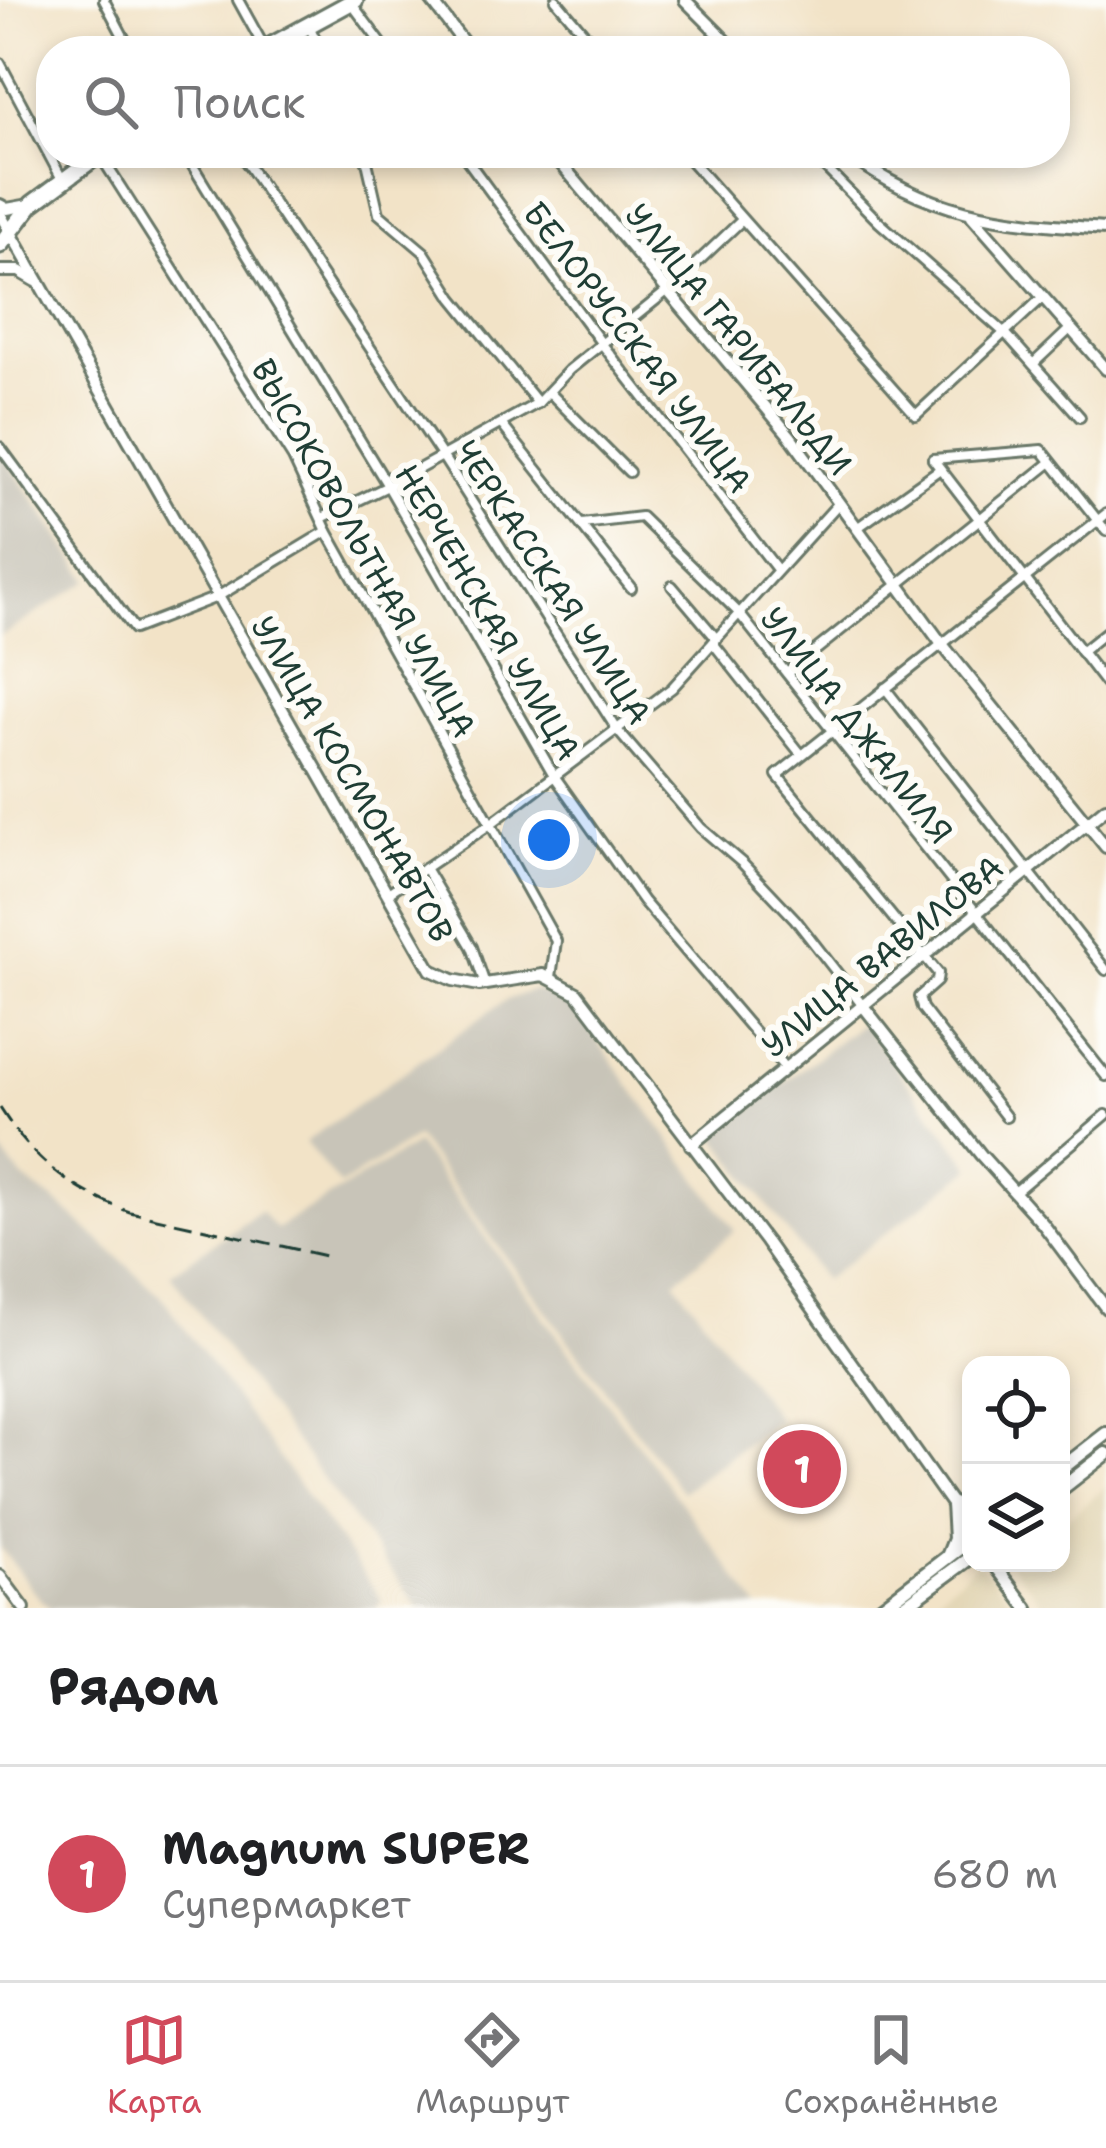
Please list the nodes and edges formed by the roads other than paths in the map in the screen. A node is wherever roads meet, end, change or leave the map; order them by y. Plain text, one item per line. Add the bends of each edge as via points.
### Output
1 (104, 0) edge
2 (238, 0) edge
3 (431, 0) edge
4 (556, 0) edge
5 (685, 0) edge
6 (353, 1) edge
7 (308, 25) junction
8 (123, 36) edge
9 (256, 36) edge
10 (288, 36) edge
11 (314, 36) edge
12 (377, 36) edge
13 (459, 36) edge
14 (586, 36) edge
15 (721, 36) edge
16 (0, 63) edge
17 (36, 130) edge
18 (56, 168) edge
19 (80, 168) edge
20 (109, 168) edge
21 (194, 168) edge
22 (249, 168) edge
23 (368, 168) edge
24 (473, 168) edge
25 (564, 168) edge
26 (697, 168) edge
27 (826, 168) edge
28 (869, 168) edge
29 (63, 181) junction
30 (32, 204) junction
31 (0, 209) edge
32 (972, 215) junction
33 (741, 221) junction
34 (1106, 229) edge
35 (5, 238) edge
36 (0, 271) edge
37 (39, 282) junction
38 (667, 291) junction
39 (1043, 297) junction
40 (1071, 328) junction
41 (1006, 335) junction
42 (602, 344) junction
43 (1092, 353) junction
44 (1106, 353) edge
45 (1033, 364) junction
46 (1106, 369) edge
47 (550, 393) junction
48 (538, 403) junction
49 (1080, 417) dead end
50 (502, 425) junction
51 (0, 447) edge
52 (443, 457) junction
53 (1050, 463) junction
54 (940, 469) junction
55 (628, 472) dead end
56 (388, 487) junction
57 (838, 504) junction
58 (1102, 517) edge
59 (322, 518) junction
60 (979, 520) junction
61 (582, 524) junction
62 (857, 528) junction
63 (327, 531) junction
64 (1106, 531) edge
65 (777, 568) junction
66 (1024, 578) junction
67 (897, 584) junction
68 (671, 586) dead end
69 (631, 588) dead end
70 (217, 597) junction
71 (738, 612) junction
72 (1106, 632) edge
73 (714, 641) junction
74 (941, 643) junction
75 (1081, 652) junction
76 (787, 673) junction
77 (1106, 684) edge
78 (885, 688) junction
79 (832, 730) junction
80 (618, 731) junction
81 (801, 754) junction
82 (555, 777) junction
83 (1106, 808) edge
84 (1087, 823) junction
85 (489, 825) junction
86 (1106, 847) edge
87 (425, 868) junction
88 (1028, 871) junction
89 (386, 894) junction
90 (975, 915) junction
91 (922, 958) junction
92 (1106, 970) edge
93 (551, 977) junction
94 (485, 984) junction
95 (864, 1007) junction
96 (786, 1070) junction
97 (1106, 1076) edge
98 (1106, 1115) edge
99 (1006, 1117) dead end
100 (691, 1145) junction
101 (1016, 1191) junction
102 (1106, 1308) edge
103 (1106, 1434) edge
104 (1106, 1454) edge
105 (1067, 1464) edge
106 (1070, 1482) edge
107 (953, 1504) junction
108 (962, 1508) edge
109 (962, 1520) edge
110 (962, 1544) edge
111 (948, 1557) junction
112 (962, 1564) edge
113 (1000, 1572) edge
114 (0, 1576) edge
115 (24, 1608) edge
116 (881, 1608) edge
117 (902, 1608) edge
118 (1027, 1608) edge

1 - 8 street
2 - 9 street
3 - 13 street
4 - 14 street
5 - 15 street
6 - 7 highway
6 - 12 street
7 - 10 highway
7 - 11 street
16 - 17 street
18 - 29 street
19 - 29 highway
20 - 59 street, ВЫСОКОВОЛЬТНАЯ УЛИЦА via 293,458
21 - 56 street, НЕРЧЕНСКАЯ УЛИЦА
22 - 52 street, ЧЕРКАССКАЯ УЛИЦА
23 - 48 street via 379,214 424,252
24 - 42 street, БЕЛОРУССКАЯ УЛИЦА
25 - 38 street, УЛИЦА ГАРИБАЛЬДИ
26 - 33 street
27 - 41 street
28 - 32 street via 909,194
29 - 30 highway
30 - 31 street
30 - 35 highway
31 - 35 street, УЛИЦА КОСМОНАВТОВ
32 - 34 street
32 - 39 street
33 - 38 street
33 - 41 street via 916,415
35 - 37 street, УЛИЦА КОСМОНАВТОВ
36 - 37 street
37 - 70 street, УЛИЦА КОСМОНАВТОВ
38 - 42 street
38 - 57 street, УЛИЦА ГАРИБАЛЬДИ
39 - 40 street
39 - 41 street
40 - 43 street
40 - 45 street
41 - 45 street
42 - 47 street
42 - 65 street, БЕЛОРУССКАЯ УЛИЦА
43 - 44 street
43 - 46 street
45 - 49 street
47 - 48 street
47 - 55 street
48 - 50 street
50 - 52 street
50 - 61 street
51 - 70 street via 134,629
52 - 56 street
52 - 80 street, ЧЕРКАССКАЯ УЛИЦА
53 - 54 street via 1042,450 933,459
53 - 58 street
53 - 60 street
54 - 60 street
54 - 62 street
56 - 59 street
56 - 82 street, НЕРЧЕНСКАЯ УЛИЦА
57 - 62 street, УЛИЦА ГАРИБАЛЬДИ
57 - 65 street
58 - 64 street
58 - 66 street
59 - 63 street, ВЫСОКОВОЛЬТНАЯ УЛИЦА
60 - 66 street
60 - 67 street
61 - 69 street
61 - 71 street, УЛИЦА ДЖАЛИЛЯ via 641,517
62 - 67 street, УЛИЦА ГАРИБАЛЬДИ
63 - 70 street
63 - 85 street, ВЫСОКОВОЛЬТНАЯ УЛИЦА
65 - 71 street
66 - 74 street
66 - 75 street
67 - 74 street, УЛИЦА ГАРИБАЛЬДИ
67 - 76 street
68 - 73 street
70 - 89 street, УЛИЦА КОСМОНАВТОВ
71 - 73 street
71 - 76 street, УЛИЦА ДЖАЛИЛЯ
72 - 75 street
73 - 80 street
73 - 81 street
74 - 78 street
74 - 84 street, УЛИЦА ГАРИБАЛЬДИ
75 - 77 street
76 - 79 street, УЛИЦА ДЖАЛИЛЯ
78 - 79 street
78 - 88 street
79 - 81 street
79 - 90 street, УЛИЦА ДЖАЛИЛЯ
80 - 82 street
80 - 95 street, ЧЕРКАССКАЯ УЛИЦА via 700,828 795,919
81 - 91 street via 778,780
82 - 85 street
82 - 96 street, НЕРЧЕНСКАЯ УЛИЦА via 643,902
83 - 84 street, УЛИЦА ВАВИЛОВА
84 - 86 street, УЛИЦА ГАРИБАЛЬДИ
84 - 88 street, УЛИЦА ВАВИЛОВА
85 - 87 street
85 - 93 street, ВЫСОКОВОЛЬТНАЯ УЛИЦА via 556,941
87 - 89 street
87 - 94 street
88 - 90 street, УЛИЦА ВАВИЛОВА
88 - 92 street
89 - 94 street, УЛИЦА КОСМОНАВТОВ via 431,970
90 - 91 street, УЛИЦА ВАВИЛОВА
90 - 97 street, УЛИЦА ДЖАЛИЛЯ
91 - 95 street, УЛИЦА ВАВИЛОВА
91 - 99 street via 939,978 919,997 922,1008
93 - 94 street, УЛИЦА КОСМОНАВТОВ
93 - 100 street via 594,1013
95 - 96 street, УЛИЦА ВАВИЛОВА
95 - 101 street
96 - 100 street, УЛИЦА ВАВИЛОВА
98 - 101 street
100 - 107 street
101 - 102 street
103 - 105 main road
104 - 106 main road
107 - 108 main road
107 - 109 street
107 - 111 main road
110 - 111 main road
111 - 116 main road
112 - 117 main road
113 - 118 street
114 - 115 street

